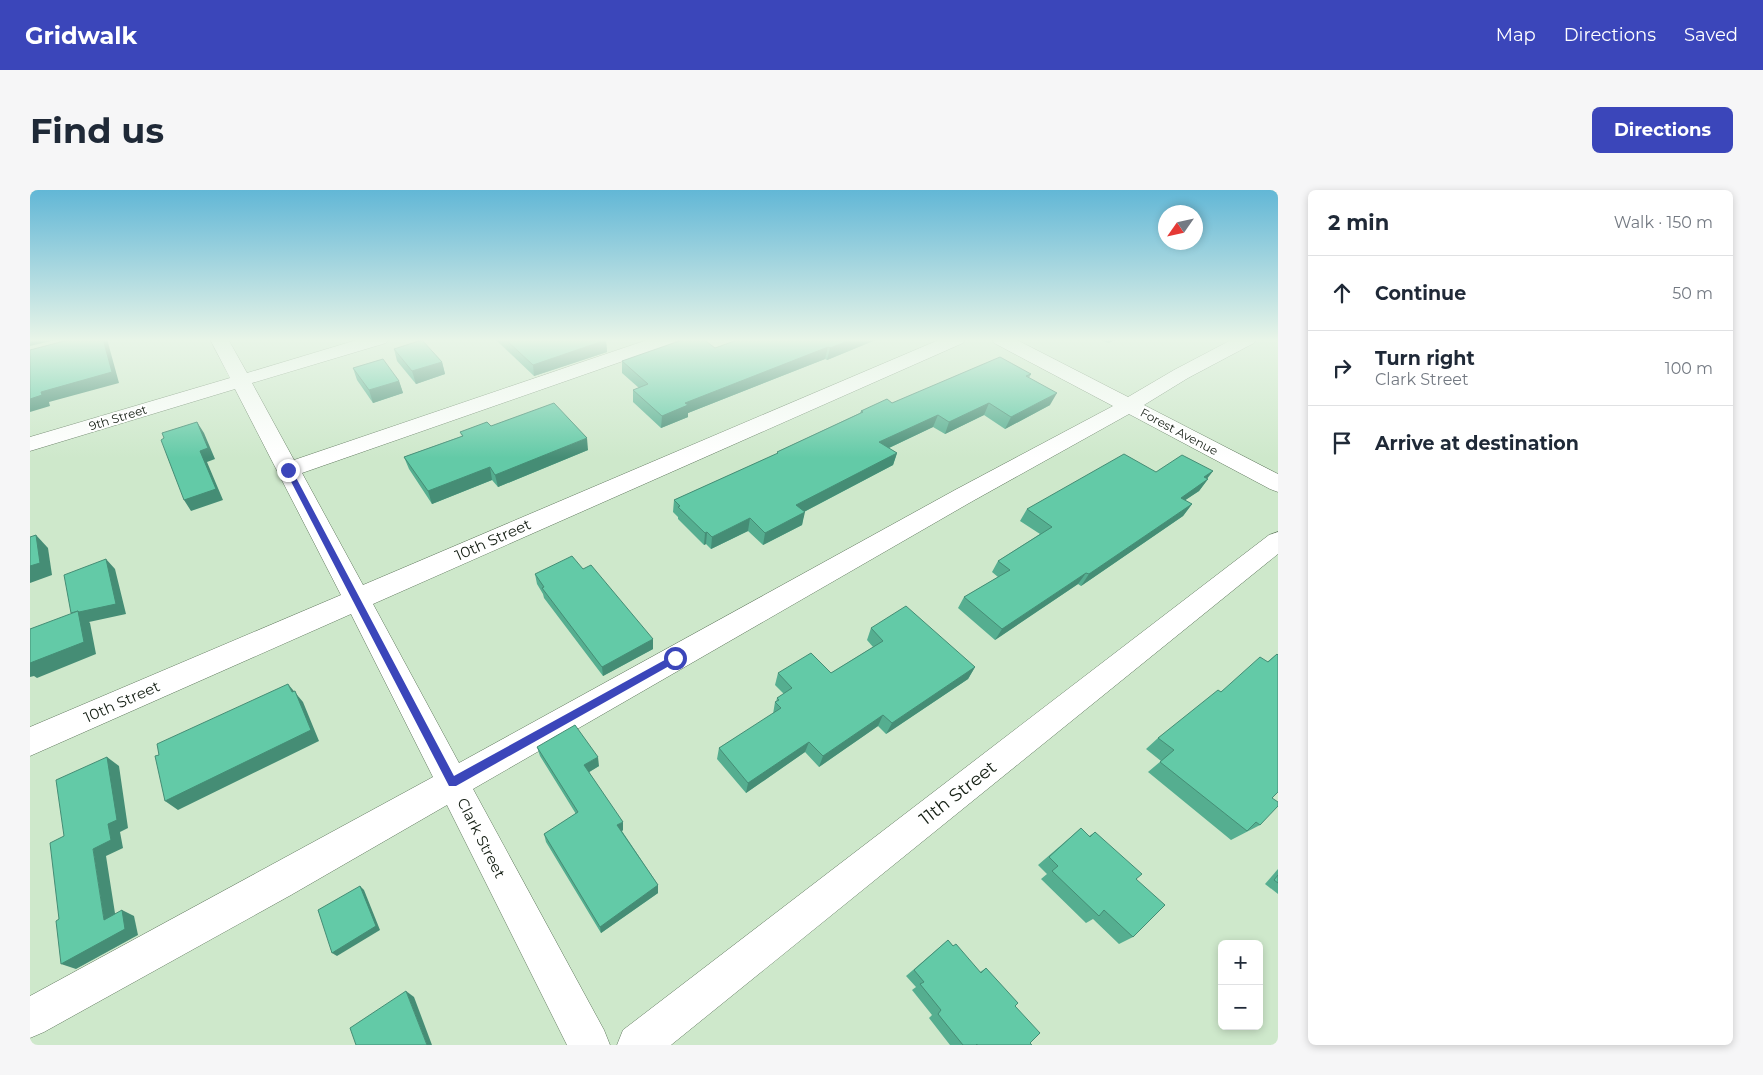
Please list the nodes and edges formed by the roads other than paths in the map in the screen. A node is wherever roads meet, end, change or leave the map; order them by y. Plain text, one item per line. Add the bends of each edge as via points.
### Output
1 (245, 379) edge
2 (555, 379) edge
3 (865, 379) edge
4 (1077, 379) edge
5 (1174, 379) edge
6 (241, 380) junction
7 (1127, 405) junction
8 (30, 444) edge
9 (288, 470) junction
10 (1278, 484) edge
11 (1278, 541) edge
12 (358, 600) junction
13 (30, 742) edge
14 (453, 782) junction
15 (30, 1018) edge
16 (589, 1045) edge
17 (638, 1045) edge

1 - 6 street, 9th Street
2 - 9 street
3 - 12 street, 10th Street
4 - 7 street, Forest Avenue
5 - 7 street
6 - 8 street, 9th Street
6 - 9 street, Clark Street
7 - 10 street, Forest Avenue
7 - 14 street
9 - 12 street, Clark Street
11 - 17 street, 11th Street
12 - 13 street, 10th Street
12 - 14 street, Clark Street
14 - 15 street
14 - 16 street, Clark Street

